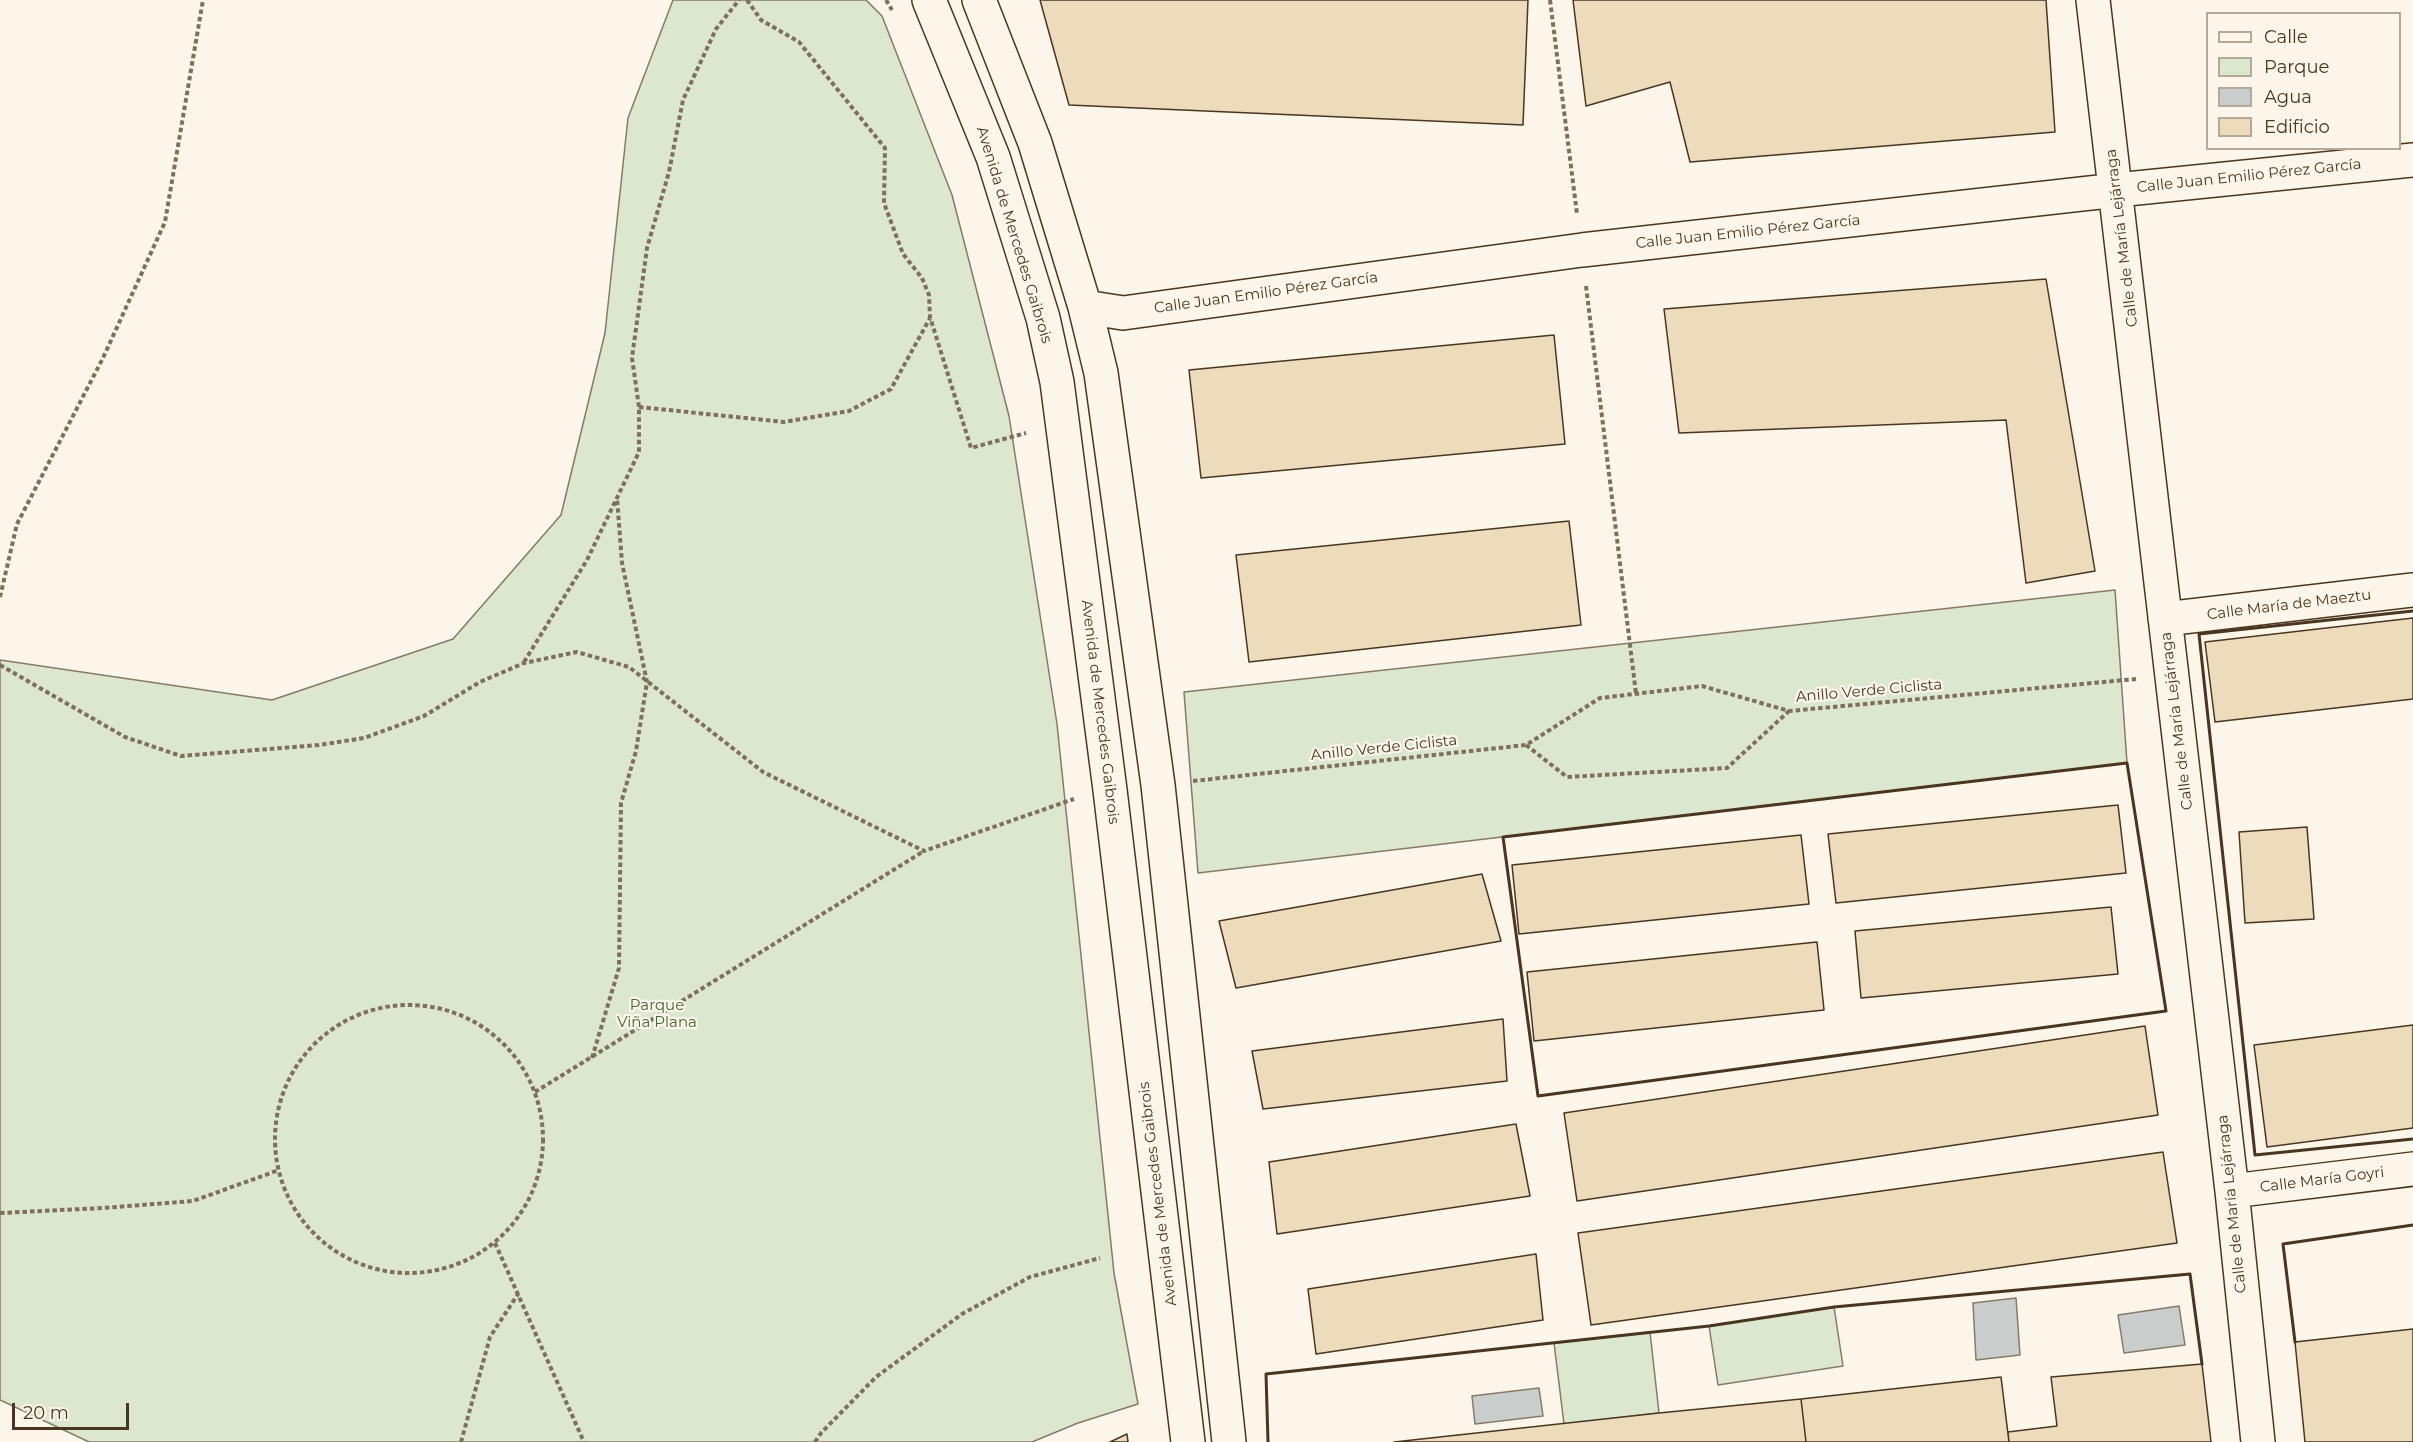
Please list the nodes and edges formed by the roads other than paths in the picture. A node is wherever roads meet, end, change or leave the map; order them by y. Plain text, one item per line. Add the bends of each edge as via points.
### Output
1 (929, 0) edge
2 (979, 0) edge
3 (2093, 0) edge
4 (2413, 160) edge
5 (2117, 190) junction
6 (1085, 307) junction
7 (2413, 590) edge
8 (2165, 619) junction
9 (2413, 1169) edge
10 (2232, 1191) junction
11 (1188, 1442) edge
12 (1229, 1442) edge
13 (2258, 1442) edge

1 - 11 street, Avenida de Mercedes Gaibrois via 993,157 1043,318 1057,382 1097,792
2 - 6 street via 1035,143
3 - 5 street, Calle de María Lejárraga
4 - 5 street, Calle Juan Emilio Pérez García
5 - 6 street, Calle Juan Emilio Pérez García via 1582,250 1123,313
5 - 8 street, Calle de María Lejárraga
6 - 12 street via 1101,373 1158,785
7 - 8 street, Calle María de Maeztu
8 - 10 street, Calle de María Lejárraga
9 - 10 street, Calle María Goyri
10 - 13 street, Calle de María Lejárraga

